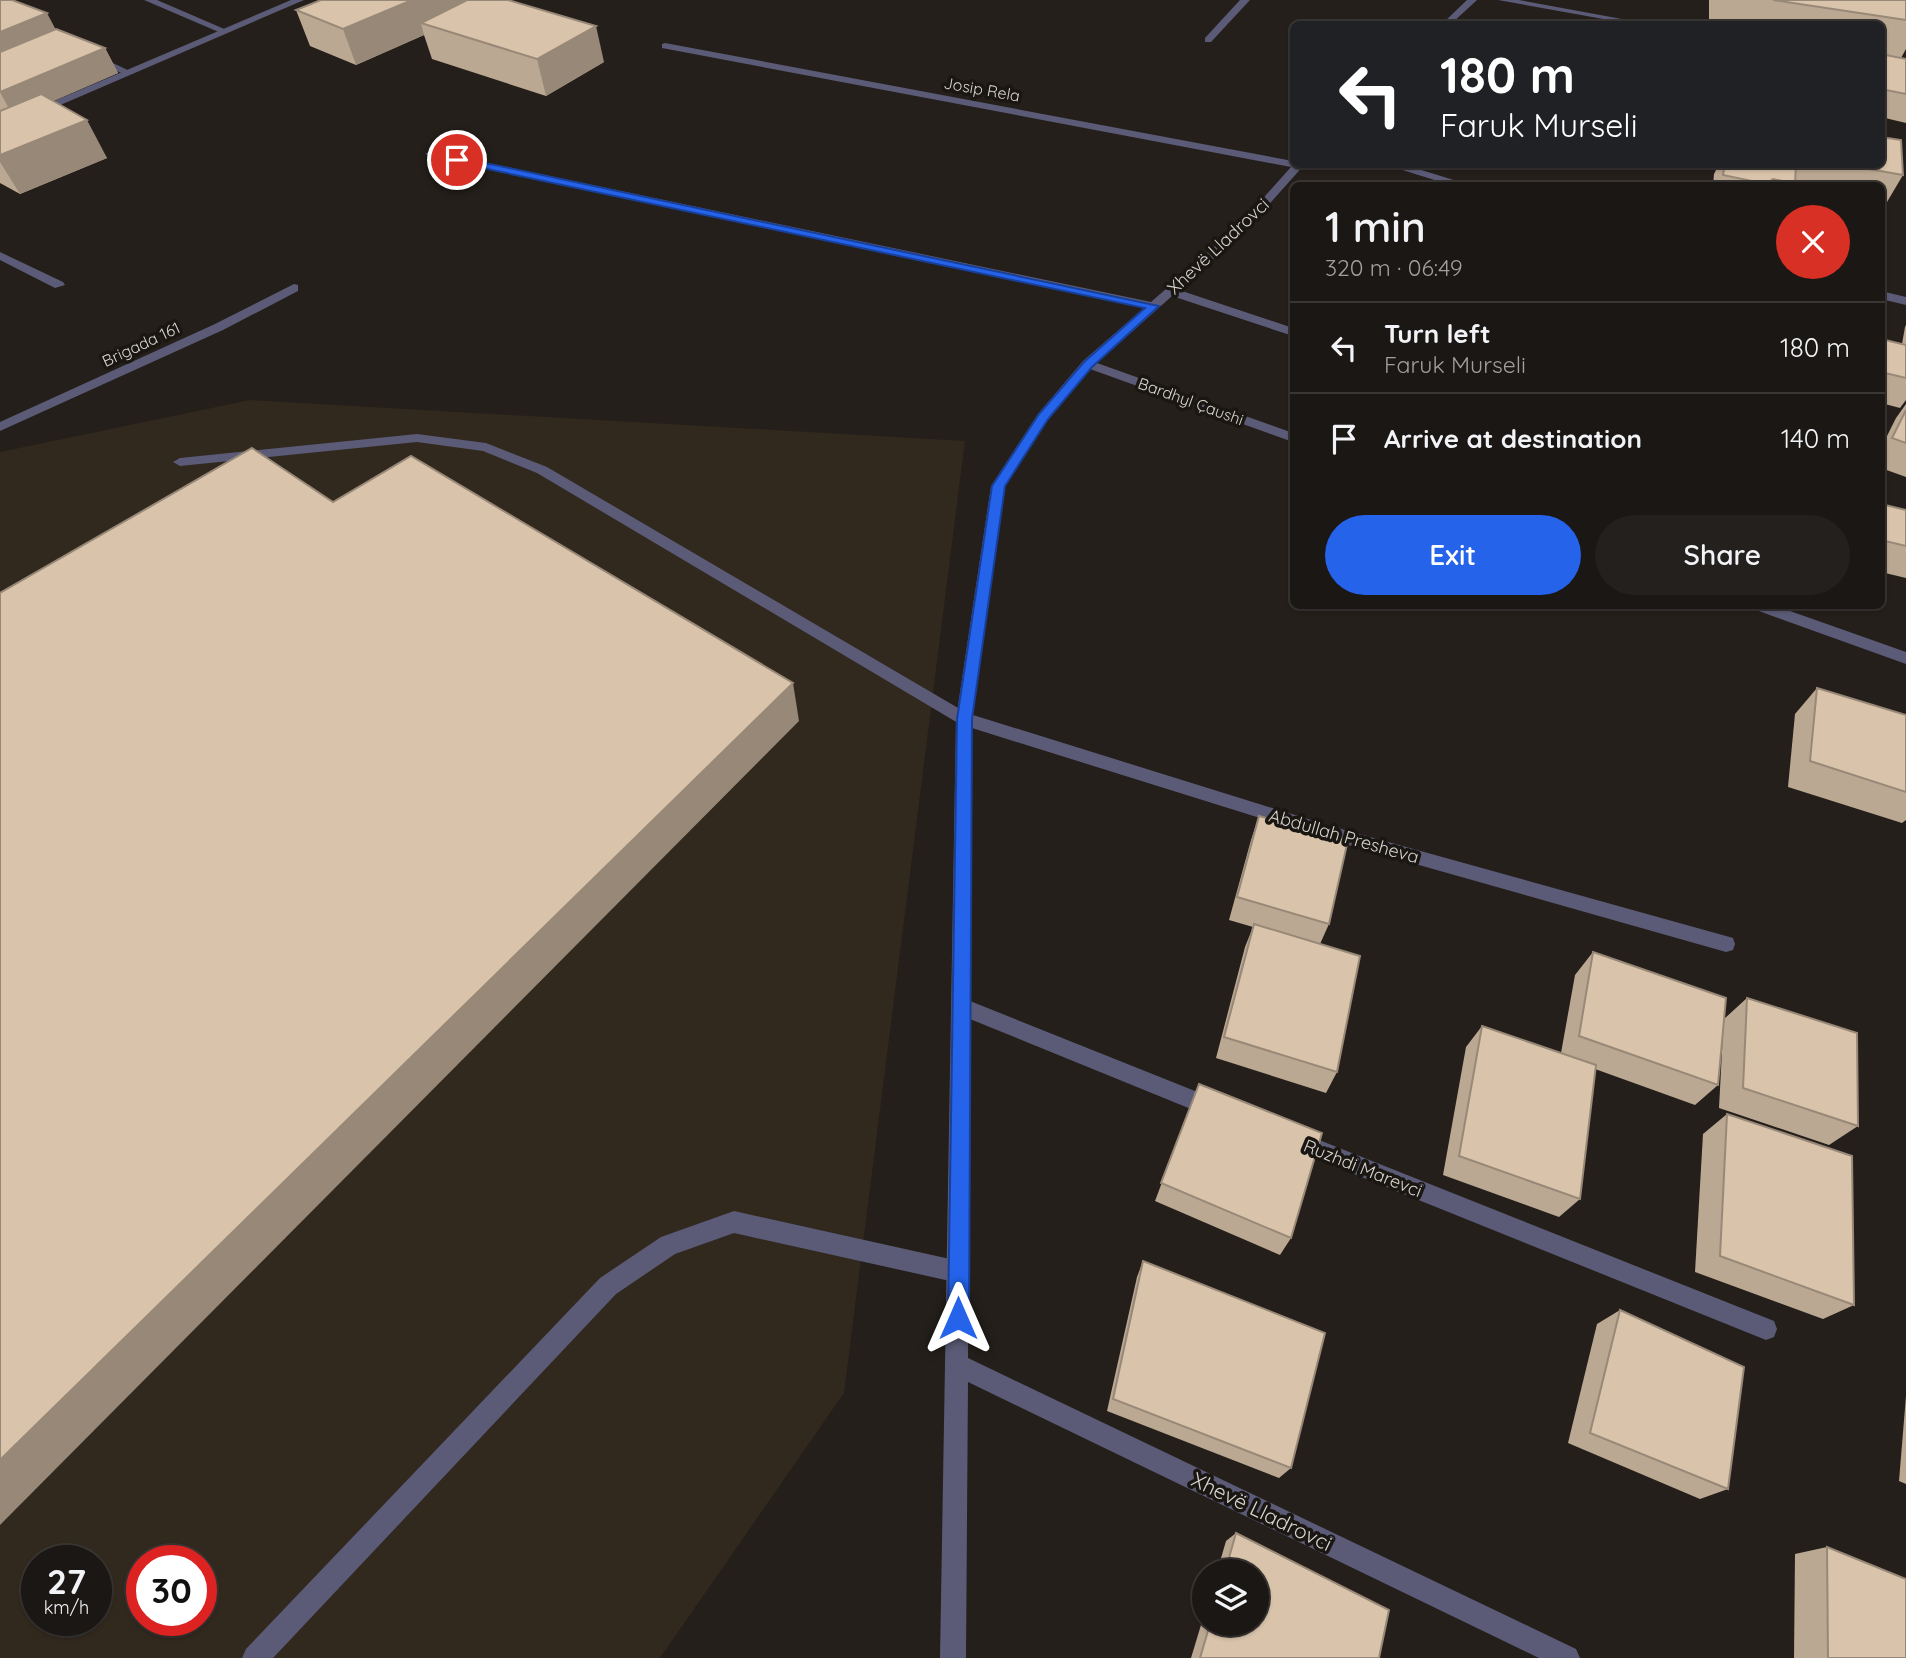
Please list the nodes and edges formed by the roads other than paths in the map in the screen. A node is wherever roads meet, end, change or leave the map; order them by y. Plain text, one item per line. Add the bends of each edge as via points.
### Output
1 (149, 0) edge
2 (299, 0) edge
3 (1245, 0) edge
4 (1472, 0) edge
5 (1503, 0) edge
6 (1449, 21) edge
7 (1626, 21) edge
8 (224, 31) junction
9 (1208, 40) dead end
10 (665, 46) dead end
11 (82, 52) edge
12 (129, 73) junction
13 (0, 128) edge
14 (430, 154) dead end
15 (1290, 164) edge
16 (1294, 168) edge
17 (1403, 168) edge
18 (1453, 182) edge
19 (0, 255) edge
20 (59, 285) dead end
21 (294, 288) dead end
22 (1170, 292) junction
23 (1885, 296) edge
24 (1906, 301) edge
25 (1154, 306) junction
26 (1290, 331) edge
27 (1088, 364) junction
28 (0, 427) edge
29 (1290, 437) edge
30 (180, 463) dead end
31 (1770, 609) edge
32 (1906, 657) edge
33 (964, 719) junction
34 (1726, 944) dead end
35 (960, 1006) junction
36 (1228, 1114) edge
37 (1280, 1134) edge
38 (959, 1272) junction
39 (1766, 1329) dead end
40 (958, 1365) junction
41 (255, 1658) edge
42 (953, 1658) edge
43 (1567, 1658) edge

1 - 8 street
2 - 8 street
3 - 9 street
4 - 6 street
5 - 7 street
8 - 12 street
10 - 15 street, Josip Rela
11 - 12 street
12 - 13 street
14 - 25 street
16 - 22 street, Xhevë Lladrovci via 1243,227
17 - 18 street
19 - 20 street
21 - 28 street, Brigada 161
22 - 25 street, Xhevë Lladrovci
22 - 26 street
23 - 24 street
25 - 27 street, Xhevë Lladrovci
27 - 29 street, Bardhyl Çaushi
27 - 33 street, Xhevë Lladrovci via 1043,417 998,486
30 - 33 street, Abdullah Presheva via 416,438 486,447 542,470
31 - 32 street
33 - 34 street, Abdullah Presheva via 1327,832
33 - 35 street, Xhevë Lladrovci
35 - 36 street
35 - 38 street, Xhevë Lladrovci
37 - 39 street, Ruzhdi Marevci
38 - 40 street, Xhevë Lladrovci
38 - 41 street via 734,1222 669,1245 608,1286
40 - 42 street, Xhevë Lladrovci
40 - 43 street, Xhevë Lladrovci

